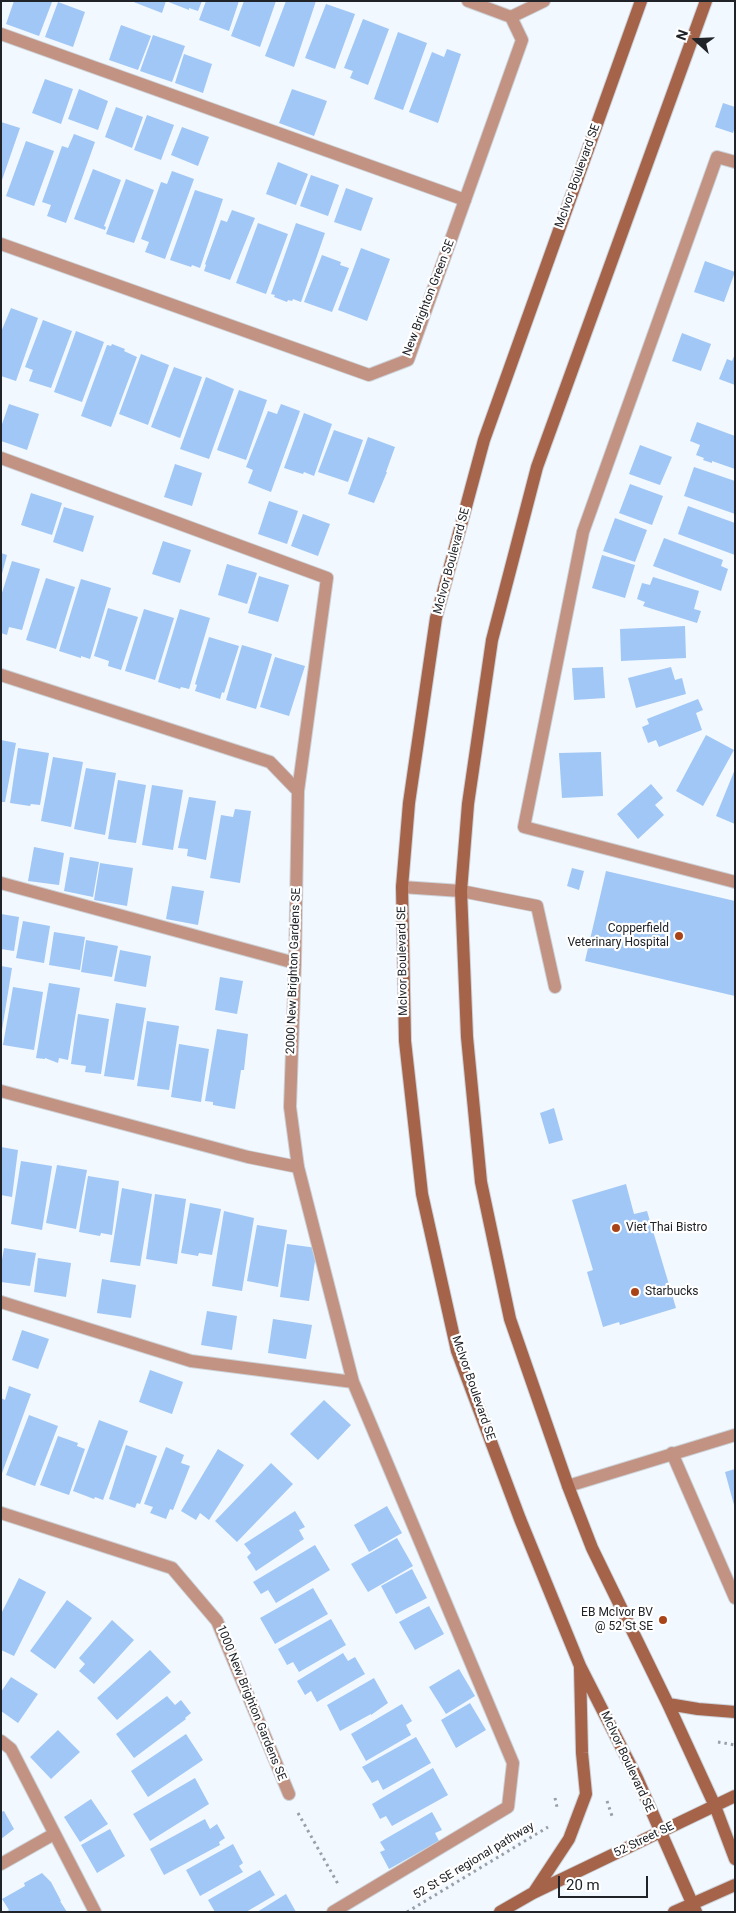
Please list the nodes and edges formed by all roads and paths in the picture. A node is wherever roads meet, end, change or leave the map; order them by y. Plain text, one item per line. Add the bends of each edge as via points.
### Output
1 (468, 1) edge
2 (544, 1) edge
3 (641, 1) edge
4 (706, 1) edge
5 (512, 17) junction
6 (1, 34) edge
7 (735, 162) edge
8 (465, 200) junction
9 (1, 244) edge
10 (1, 458) edge
11 (1, 675) edge
12 (298, 791) junction
13 (735, 882) edge
14 (1, 883) edge
15 (402, 887) junction
16 (461, 891) junction
17 (295, 963) junction
18 (555, 987) dead end
19 (1, 1091) edge
20 (298, 1168) junction
21 (1, 1302) edge
22 (352, 1382) junction
23 (735, 1435) edge
24 (672, 1453) junction
25 (568, 1486) junction
26 (1, 1513) edge
27 (735, 1598) edge
28 (580, 1666) junction
29 (668, 1704) junction
30 (735, 1712) edge
31 (1, 1742) edge
32 (718, 1742) dead end
33 (735, 1746) edge
34 (604, 1793) dead end
35 (289, 1794) joint
36 (735, 1796) edge
37 (555, 1798) dead end
38 (715, 1806) junction
39 (558, 1814) dead end
40 (612, 1816) dead end
41 (553, 1821) dead end
42 (660, 1832) junction
43 (54, 1834) junction
44 (735, 1859) edge
45 (1, 1864) edge
46 (735, 1885) edge
47 (533, 1893) junction
48 (349, 1902) junction
49 (694, 1908) edge
50 (95, 1912) edge
51 (333, 1912) edge
52 (407, 1912) edge
53 (500, 1912) edge
54 (674, 1912) edge

1 - 5 street
2 - 5 street
3 - 15 main road, McIvor Boulevard SE via 484,440 436,618 409,802
4 - 16 main road via 537,467 492,640 468,804
5 - 8 street, New Brighton Green SE via 522,40
6 - 8 street
7 - 13 street via 717,157 583,532 524,827
8 - 9 street, New Brighton Green SE via 408,360 369,375
10 - 12 street, 2000 New Brighton Gardens SE via 327,578
11 - 12 street via 270,762
12 - 17 street, 2000 New Brighton Gardens SE
14 - 17 street
15 - 16 street
15 - 28 main road, McIvor Boulevard SE via 405,1041 422,1194 457,1351
16 - 18 street via 537,906
16 - 25 main road via 467,1037 481,1182 510,1319
17 - 20 street, 2000 New Brighton Gardens SE via 290,1107
19 - 20 street
20 - 22 street, 2000 New Brighton Gardens SE
21 - 22 street via 191,1361
22 - 48 street, 2000 New Brighton Gardens SE via 513,1763 508,1807
23 - 24 street
24 - 25 street
24 - 27 street
25 - 29 main road via 592,1548
26 - 35 street, 1000 New Brighton Gardens SE via 172,1568 217,1621
28 - 42 main road, McIvor Boulevard SE via 638,1778
28 - 47 main road via 586,1794 569,1839
29 - 30 main road
29 - 38 main road
31 - 43 street via 11,1749
32 - 33 path
34 - 40 path
35 - 48 path
36 - 38 main road, 52 Street SE
37 - 39 path
38 - 42 main road, 52 Street SE
38 - 44 main road
41 - 52 path, 52 St SE regional pathway via 547,1828
42 - 47 main road, 52 Street SE
42 - 49 main road, McIvor Boulevard SE
43 - 45 street
43 - 50 street
46 - 49 main road
47 - 53 main road, 52 Street SE
48 - 51 street
49 - 54 main road

